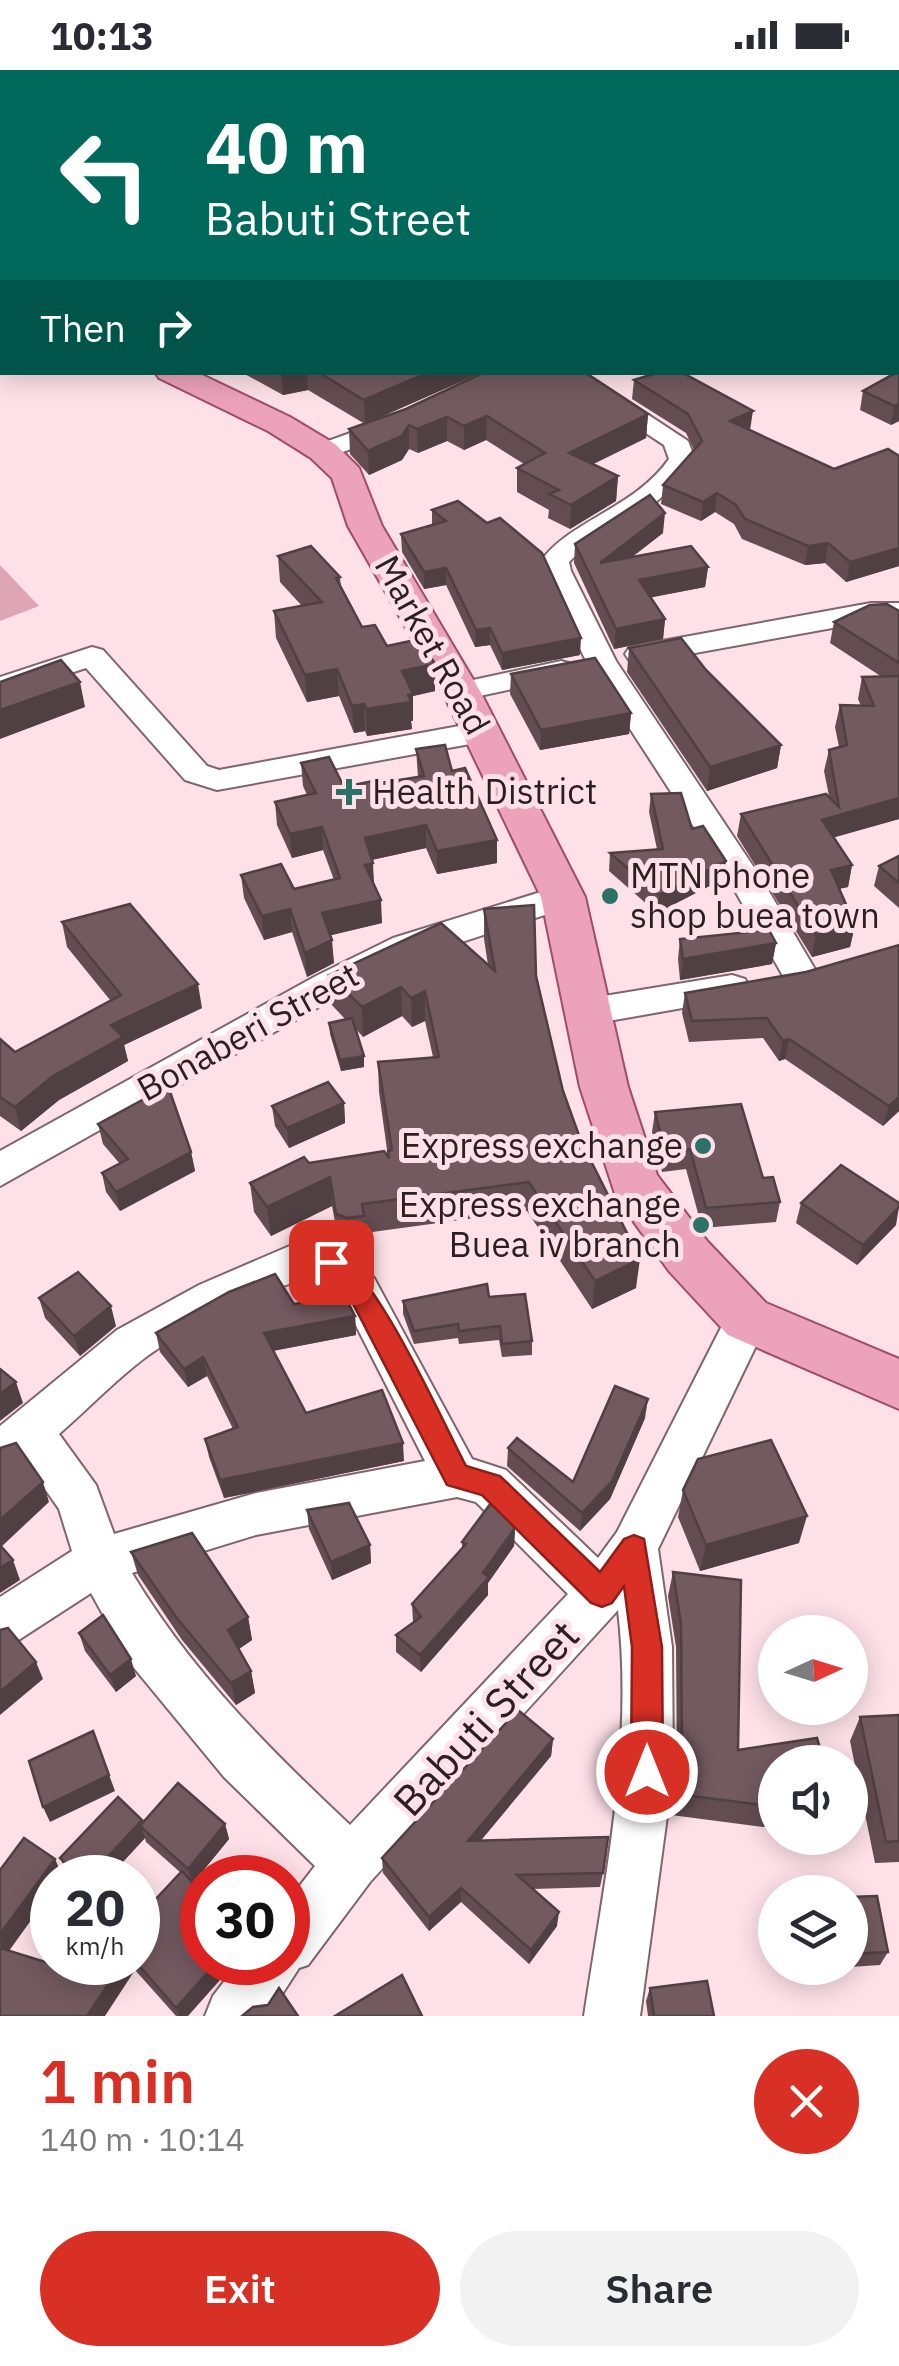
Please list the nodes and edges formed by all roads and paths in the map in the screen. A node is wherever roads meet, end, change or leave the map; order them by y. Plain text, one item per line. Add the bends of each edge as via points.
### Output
1 (176, 375) edge
2 (571, 375) edge
3 (414, 417) edge
4 (323, 451) junction
5 (899, 612) edge
6 (600, 661) junction
7 (0, 688) edge
8 (461, 691) junction
9 (481, 732) junction
10 (563, 897) junction
11 (586, 1012) junction
12 (0, 1170) edge
13 (747, 1319) junction
14 (899, 1385) edge
15 (15, 1440) edge
16 (457, 1476) junction
17 (634, 1548) junction
18 (98, 1561) junction
19 (602, 1593) junction
20 (0, 1624) edge
21 (352, 1863) junction
22 (310, 1917) edge
23 (256, 1985) edge
24 (232, 2016) edge
25 (612, 2016) edge

1 - 4 main road, Market Road
2 - 6 street via 675,441 682,459 636,505 555,560
3 - 4 street
4 - 8 main road, Market Road via 347,476 365,526
5 - 6 street
6 - 8 street
6 - 11 street via 749,886 817,972
7 - 9 street via 92,656 196,773 217,780
8 - 9 main road, Market Road
9 - 10 main road, Market Road
10 - 11 main road, Market Road
10 - 12 street, Bonaberi Street via 406,947
11 - 13 main road, Market Road via 634,1183 688,1256
13 - 14 main road
13 - 17 street, Babuti Street
15 - 16 street via 132,1342 292,1262 331,1262 360,1290
15 - 18 street via 80,1500
16 - 18 street via 256,1514
16 - 19 street via 490,1485
17 - 19 street, Babuti Street
17 - 25 street via 647,1647 647,1772
18 - 20 street
18 - 21 street via 148,1646 230,1745
19 - 21 street, Babuti Street
21 - 22 street, Babuti Street
23 - 24 street

